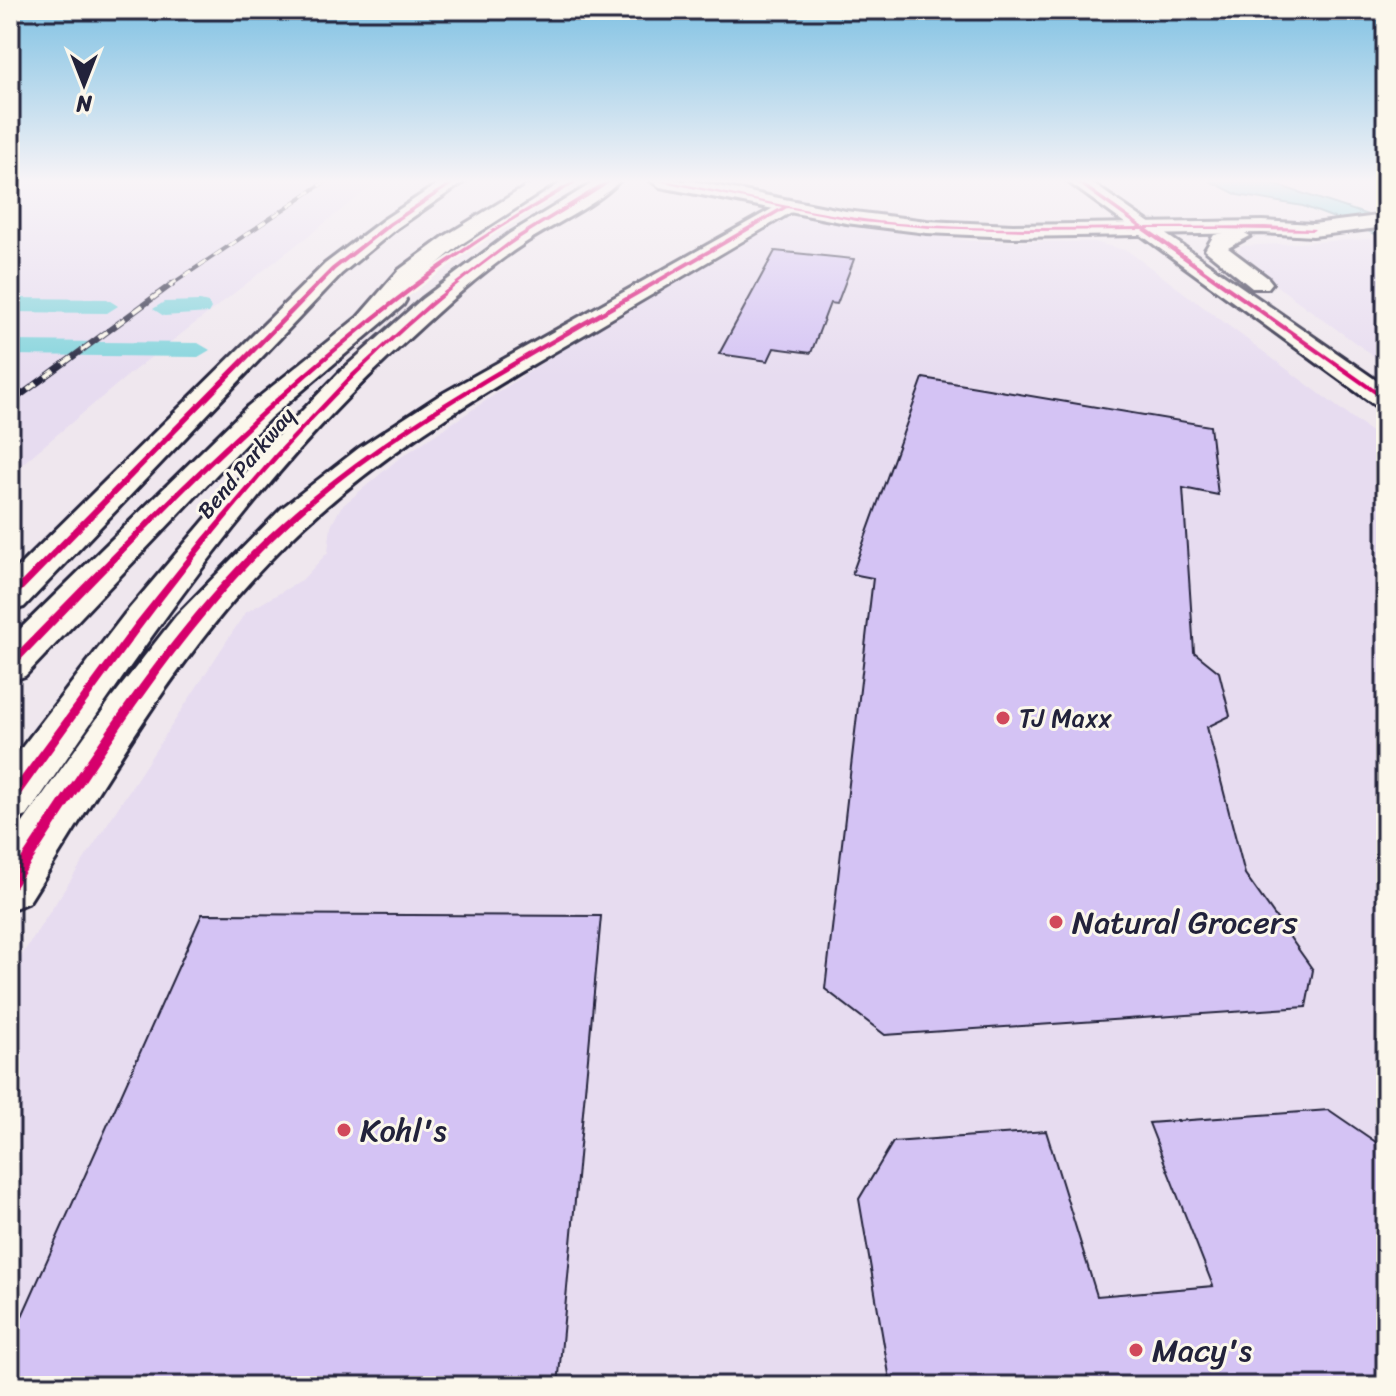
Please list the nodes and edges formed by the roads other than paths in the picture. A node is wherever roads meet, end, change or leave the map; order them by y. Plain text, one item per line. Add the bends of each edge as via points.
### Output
1 (363, 246) edge
2 (471, 246) edge
3 (502, 246) edge
4 (717, 246) edge
5 (1167, 246) edge
6 (1218, 246) edge
7 (1328, 359) junction
8 (1386, 400) edge
9 (10, 598) edge
10 (10, 665) edge
11 (10, 801) edge
12 (10, 885) edge

1 - 9 main road via 311,289
2 - 10 main road, Bend Parkway via 364,322 259,412
3 - 11 main road, Bend Parkway via 408,323 328,400 171,584
4 - 12 main road via 469,388 330,483 256,551 140,692
5 - 7 main road
6 - 7 main road via 1218,255 1276,294
7 - 8 main road

